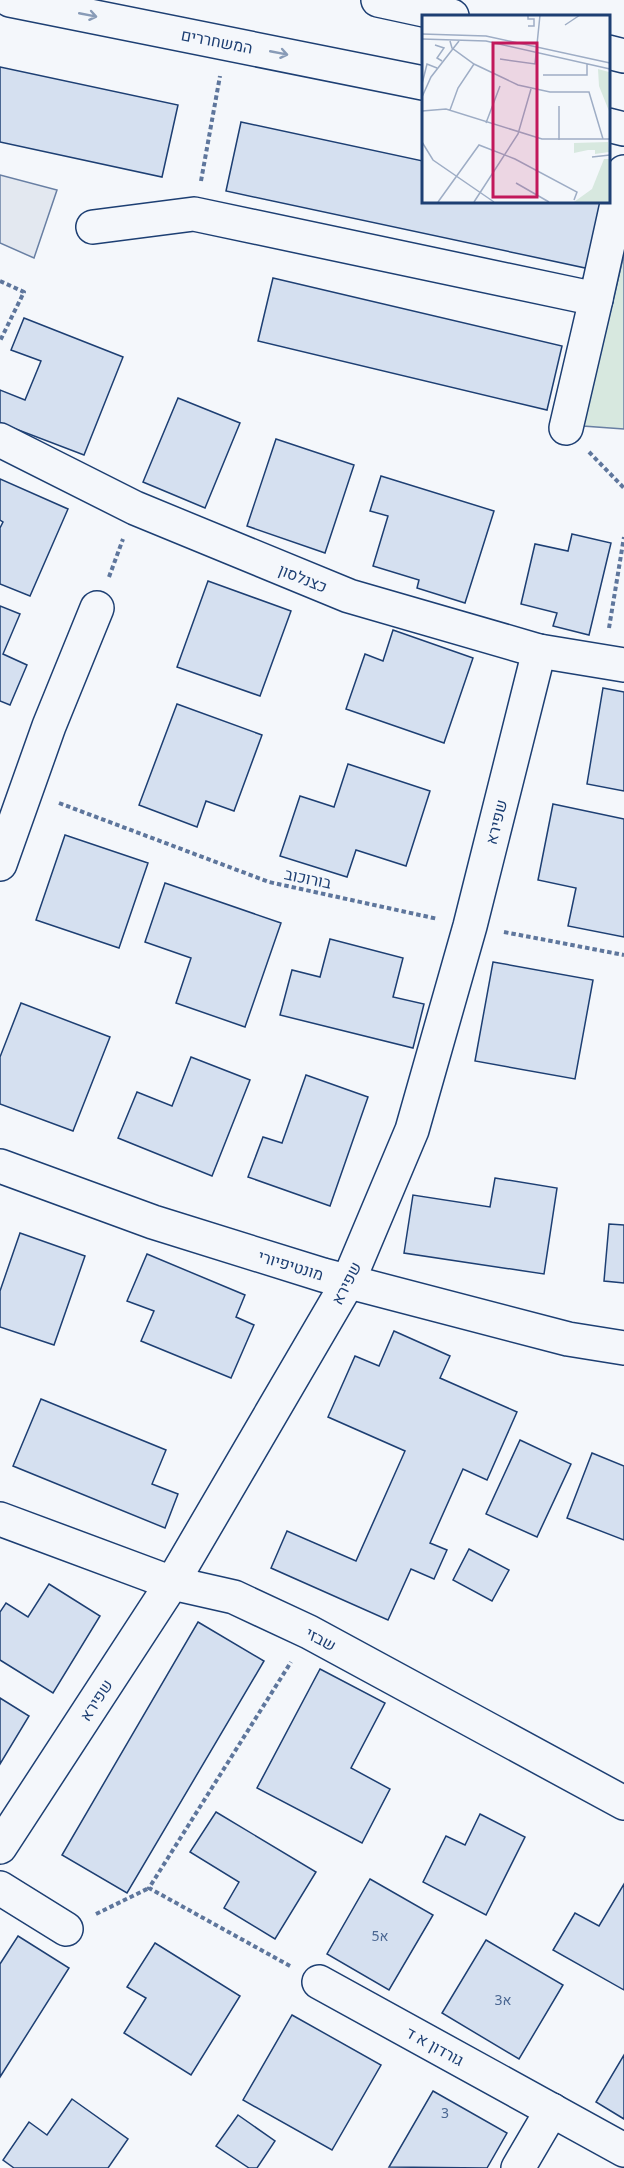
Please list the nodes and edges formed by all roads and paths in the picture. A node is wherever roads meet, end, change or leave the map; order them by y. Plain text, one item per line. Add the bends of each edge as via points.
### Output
1 (10, 0) edge
2 (378, 0) edge
3 (447, 15) edge
4 (226, 43) junction
5 (609, 52) edge
6 (624, 56) edge
7 (422, 83) edge
8 (609, 125) edge
9 (624, 129) edge
10 (624, 172) edge
11 (194, 214) junction
12 (93, 227) dead end
13 (0, 281) edge
14 (596, 299) junction
15 (0, 341) edge
16 (566, 428) joint
17 (0, 440) edge
18 (624, 488) edge
19 (135, 508) junction
20 (624, 537) edge
21 (97, 608) joint
22 (539, 651) junction
23 (614, 663) edge
24 (26, 790) junction
25 (0, 864) edge
26 (470, 926) junction
27 (624, 955) edge
28 (0, 1166) edge
29 (348, 1282) junction
30 (624, 1348) edge
31 (0, 1519) edge
32 (172, 1583) junction
33 (309, 1632) junction
34 (624, 1803) edge
35 (0, 1848) edge
36 (0, 1888) edge
37 (149, 1888) junction
38 (66, 1929) joint
39 (319, 1982) joint
40 (552, 2110) junction
41 (624, 2150) edge
42 (518, 2168) edge

1 -> 4 street, המשחררים
2 - 3 street
4 -> 7 street, המשחררים
4 - 11 path
5 - 6 street
8 - 9 street
10 - 14 street
11 - 12 street
11 - 14 street
13 - 15 path via 24,292
14 - 16 street
16 - 18 path
17 - 19 street, כצנלסון
19 - 21 path
19 - 22 street, כצנלסון via 349,597
20 - 23 path
21 - 24 street
22 - 23 street, כצנלסון
22 - 26 street, שפירא
24 - 25 street
24 - 26 path, בורוכוב via 269,882
26 - 27 path, בורוכוב
26 - 29 street, שפירא via 412,1130
28 - 29 street, מונטיפיורי via 153,1222
29 - 30 street, מונטיפיורי via 568,1339
29 - 32 street, שפירא
31 - 32 street, שבזי
32 - 33 street, שבזי via 234,1597
32 - 35 street, שפירא
33 - 34 street, שבזי
33 - 37 path
36 - 38 street
37 - 38 path
37 - 39 path
39 - 40 street, גורדון א ד
40 - 41 street, גורדון א ד
40 - 42 street

